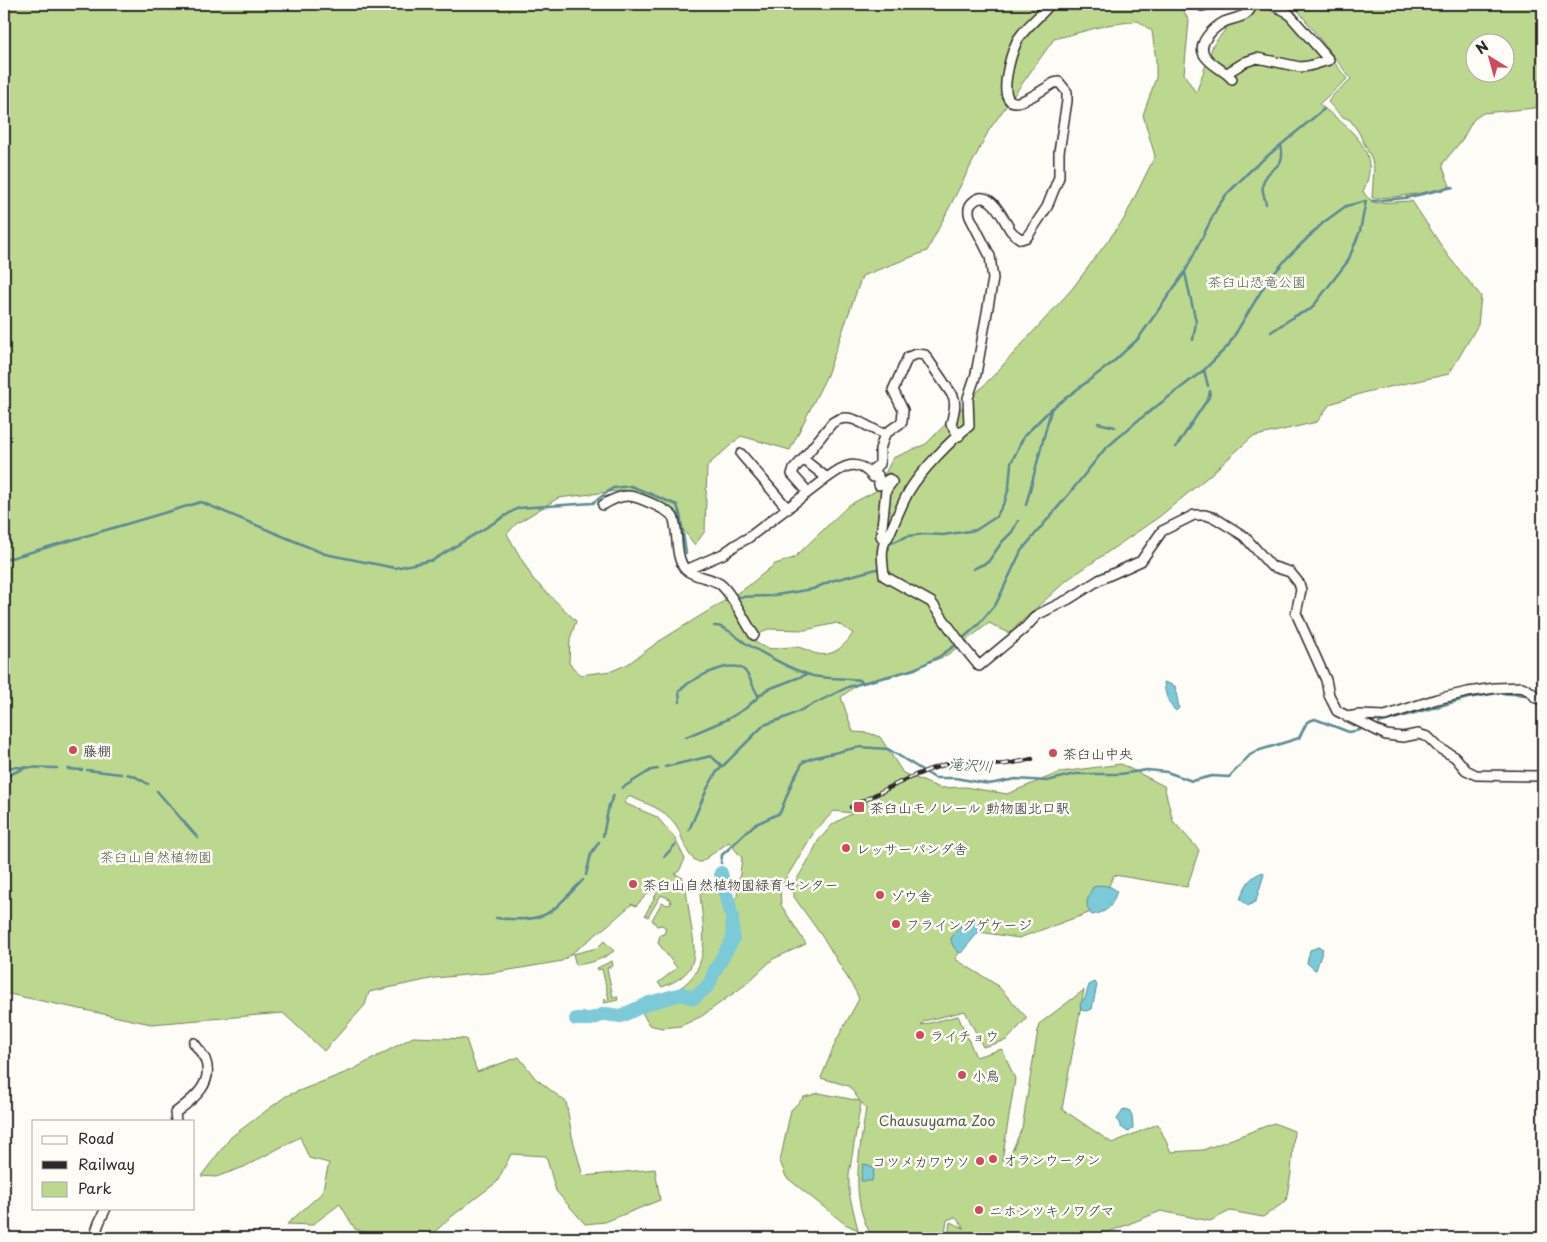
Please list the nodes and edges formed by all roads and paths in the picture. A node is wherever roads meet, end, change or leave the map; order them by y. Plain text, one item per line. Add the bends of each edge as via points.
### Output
1 (1050, 4) edge
2 (1199, 4) edge
3 (1210, 4) edge
4 (1252, 4) edge
5 (1271, 4) edge
6 (885, 434) junction
7 (959, 436) junction
8 (741, 454) dead end
9 (803, 460) junction
10 (869, 472) junction
11 (826, 478) junction
12 (808, 492) junction
13 (603, 505) dead end
14 (788, 509) junction
15 (884, 541) junction
16 (686, 570) junction
17 (754, 635) dead end
18 (1543, 700) edge
19 (1347, 717) junction
20 (1543, 778) edge
21 (194, 1043) dead end
22 (176, 1120) edge
23 (105, 1210) edge
24 (94, 1238) edge

1 - 7 street via 1017,42 1005,91 1006,97 1016,102 1054,82 1064,85 1067,101 1059,152 1059,177 1047,207 1028,237 1020,239 1013,234 989,200 980,198 970,205 970,217 990,256 993,279 976,374 968,398 969,426
2 - 3 street
4 - 5 street via 1246,14 1223,23 1206,39 1202,47 1212,64 1230,76 1245,62 1257,58 1300,67 1329,60 1287,12
6 - 7 street via 902,422 903,410 893,390 908,357 918,354 925,355 955,400 951,424
6 - 9 street via 857,420 838,419
6 - 10 street via 880,464
7 - 15 street via 914,484
8 - 14 street
9 - 11 street
9 - 12 street via 792,474
10 - 11 street via 849,465
10 - 15 street via 873,476 878,475 879,485 889,480 892,482 886,490 881,536
11 - 12 street
12 - 14 street
13 - 16 street via 629,496 666,510 673,516 681,562
14 - 16 street via 723,554
15 - 19 street via 884,576 931,602 979,666 1036,615 1141,561 1162,531 1194,515 1215,518 1244,536 1271,566 1290,572 1299,583 1298,620 1326,680 1332,704 1336,711
16 - 17 street via 719,583
18 - 19 street via 1522,688 1495,688 1437,699 1385,716
19 - 20 street via 1386,735 1428,736 1476,775
21 - 22 street via 205,1060 208,1074 201,1090 175,1113
23 - 24 street

